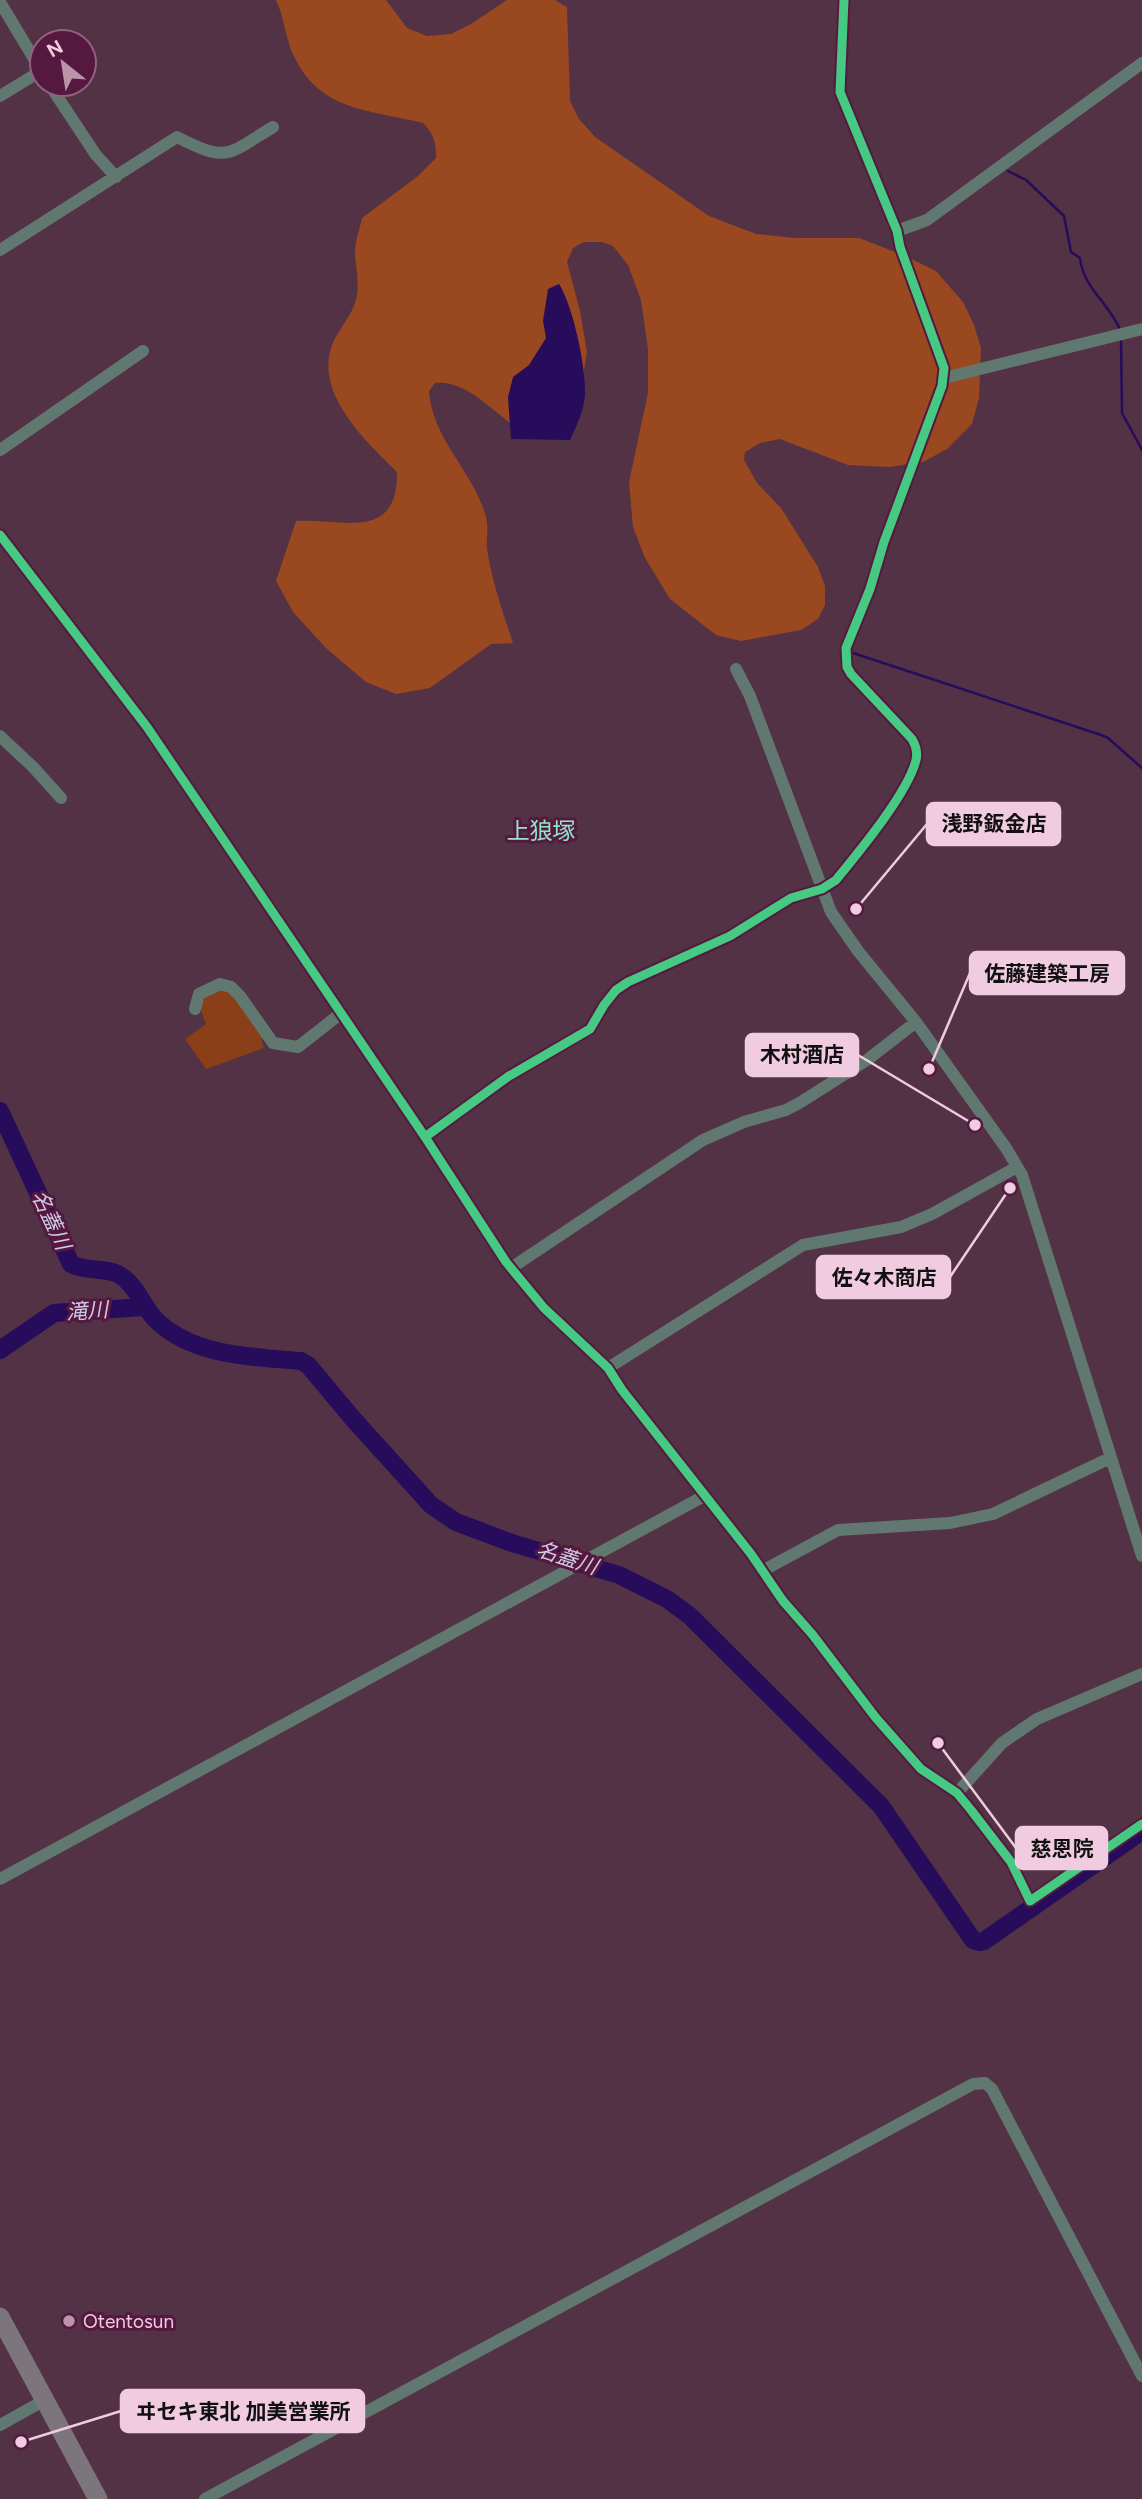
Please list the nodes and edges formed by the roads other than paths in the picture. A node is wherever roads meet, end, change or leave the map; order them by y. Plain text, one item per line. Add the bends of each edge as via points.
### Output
1 (844, 0) edge
2 (0, 2) edge
3 (28, 48) edge
4 (1142, 63) edge
5 (28, 79) edge
6 (0, 96) edge
7 (58, 98) edge
8 (273, 127) dead end
9 (116, 177) junction
10 (897, 231) junction
11 (0, 250) edge
12 (1142, 329) edge
13 (143, 351) dead end
14 (944, 378) junction
15 (0, 450) edge
16 (0, 535) edge
17 (736, 669) dead end
18 (0, 736) edge
19 (61, 798) dead end
20 (822, 889) junction
21 (195, 1009) dead end
22 (340, 1014) junction
23 (916, 1022) junction
24 (425, 1137) junction
25 (1017, 1167) junction
26 (512, 1268) junction
27 (608, 1368) junction
28 (1110, 1458) junction
29 (704, 1496) junction
30 (1142, 1556) edge
31 (762, 1571) junction
32 (1142, 1674) edge
33 (957, 1793) junction
34 (1142, 1824) edge
35 (0, 1879) edge
36 (0, 2317) edge
37 (1142, 2376) edge
38 (45, 2400) junction
39 (0, 2425) edge
40 (98, 2499) edge
41 (205, 2499) edge

1 - 10 street via 840,92
2 - 3 street
4 - 10 street via 927,220
5 - 6 street
7 - 9 street
8 - 9 street via 229,154 207,152 177,137
9 - 11 street
10 - 14 street
12 - 14 street
13 - 15 street
14 - 20 street via 846,648 851,674 912,739 917,758 899,795 862,847 836,880
16 - 22 street via 147,727
17 - 20 street
18 - 19 street
20 - 23 street via 846,935
20 - 24 street via 791,898 730,936 628,982 610,997 590,1029 509,1076
21 - 22 street via 200,994 220,984 231,987 273,1042 298,1047
22 - 24 street
23 - 25 street
23 - 26 street via 867,1060 794,1106 703,1140
24 - 26 street
25 - 27 street via 901,1227 803,1245
25 - 28 street
26 - 27 street via 544,1308
27 - 29 street
28 - 30 street
28 - 31 street via 993,1514 950,1523 838,1530
29 - 31 street
29 - 35 street
31 - 33 street via 905,1752 920,1769
32 - 33 street via 1037,1719 1002,1743
33 - 34 street via 1011,1861 1030,1901
36 - 38 highway
37 - 41 street via 992,2089 973,2084
38 - 39 street
38 - 40 highway

